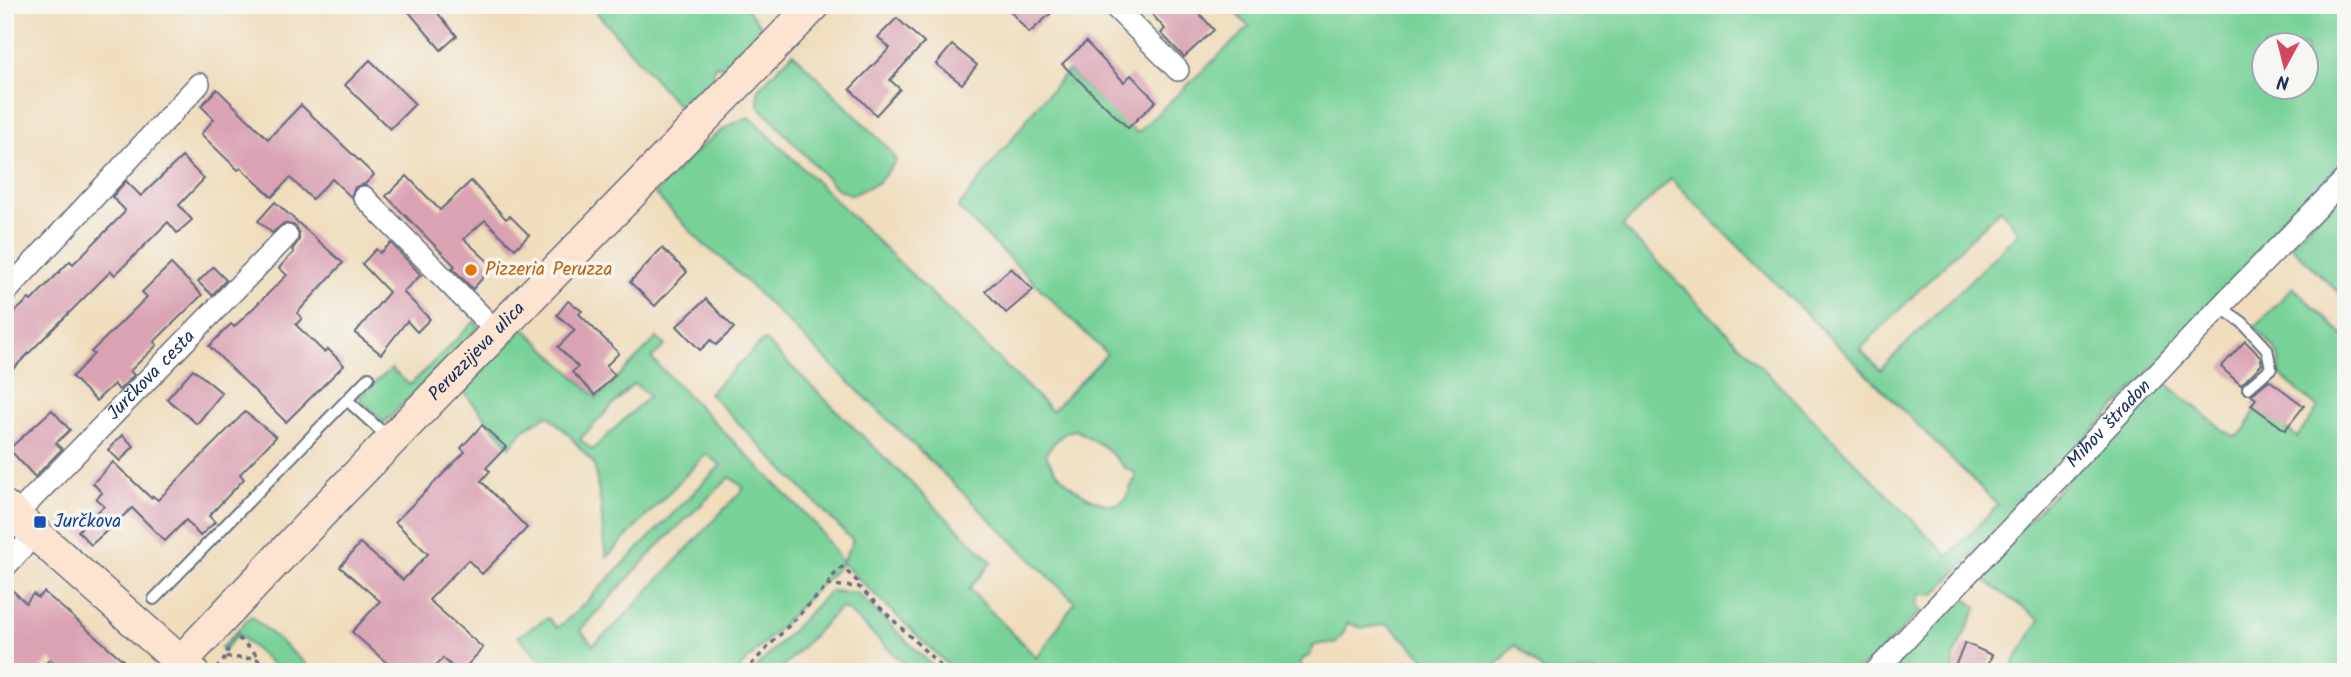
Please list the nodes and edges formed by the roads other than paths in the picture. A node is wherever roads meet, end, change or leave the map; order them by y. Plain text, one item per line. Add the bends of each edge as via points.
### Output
1 (814, 5) edge
2 (1113, 5) edge
3 (1178, 70) dead end
4 (199, 84) dead end
5 (2346, 178) edge
6 (364, 197) dead end
7 (287, 236) dead end
8 (5, 293) edge
9 (2220, 307) junction
10 (497, 332) junction
11 (369, 377) dead end
12 (2248, 388) dead end
13 (347, 400) junction
14 (392, 441) junction
15 (19, 519) edge
16 (5, 567) edge
17 (154, 599) dead end
18 (190, 668) edge
19 (1875, 672) edge

1 - 10 main road, Peruzzijeva ulica
2 - 3 street
4 - 8 street
5 - 9 street, Mihov štradon
6 - 10 street
7 - 15 street, Jurčkova cesta
9 - 12 lane via 2267,349 2271,368
9 - 19 street, Mihov štradon
10 - 14 main road, Peruzzijeva ulica
11 - 13 lane
13 - 14 lane
13 - 17 lane
14 - 18 main road, Peruzzijeva ulica
15 - 16 street, Jurčkova cesta
15 - 18 main road

